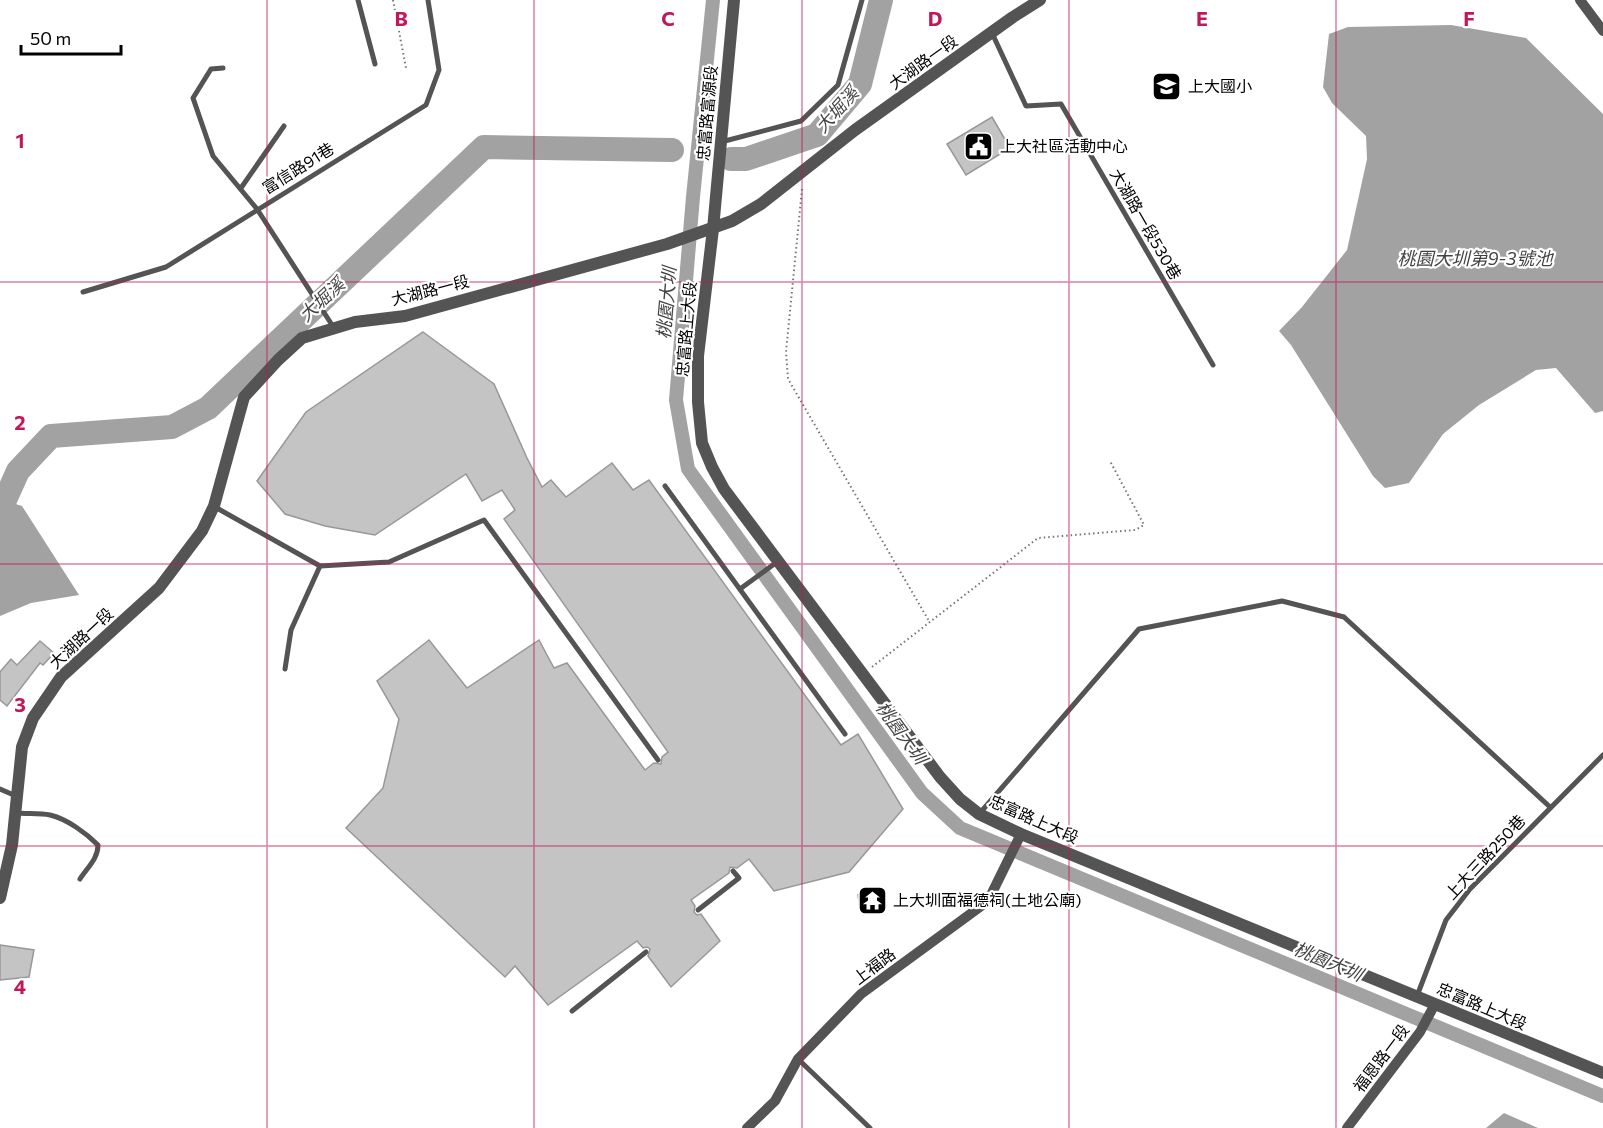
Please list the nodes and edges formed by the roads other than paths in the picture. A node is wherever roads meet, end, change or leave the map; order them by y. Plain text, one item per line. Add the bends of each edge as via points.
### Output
1 (358, 0) edge
2 (428, 0) edge
3 (734, 0) edge
4 (862, 0) edge
5 (1040, 0) edge
6 (1580, 0) edge
7 (1603, 31) edge
8 (992, 33) junction
9 (375, 64) dead end
10 (224, 68) dead end
11 (284, 126) dead end
12 (721, 142) junction
13 (240, 188) junction
14 (257, 209) junction
15 (713, 229) junction
16 (83, 292) dead end
17 (334, 328) junction
18 (1213, 365) dead end
19 (665, 486) dead end
20 (214, 506) junction
21 (776, 562) junction
22 (320, 567) junction
23 (740, 590) junction
24 (285, 669) dead end
25 (845, 734) dead end
26 (1603, 755) edge
27 (658, 760) dead end
28 (0, 789) edge
29 (16, 796) junction
30 (1550, 807) junction
31 (15, 813) junction
32 (979, 814) junction
33 (1019, 839) junction
34 (4, 865) edge
35 (733, 871) dead end
36 (80, 879) dead end
37 (0, 898) edge
38 (698, 910) dead end
39 (646, 952) dead end
40 (1417, 996) junction
41 (1433, 1009) junction
42 (572, 1011) dead end
43 (798, 1059) junction
44 (1603, 1074) edge
45 (747, 1128) edge
46 (870, 1128) edge
47 (1347, 1128) edge

1 - 9 lane
2 - 14 lane, 富信路91巷 via 439,70 426,105
3 - 12 street, 忠富路富源段
4 - 12 lane via 838,85 801,121
5 - 8 street, 大湖路一段
6 - 7 street
8 - 15 street, 大湖路一段 via 855,130 761,204
8 - 18 lane, 大湖路一段530巷 via 1026,106 1060,104
10 - 13 lane via 211,69 193,98 213,156
11 - 13 lane
12 - 15 street, 忠富路富源段
13 - 14 lane
14 - 16 lane, 富信路91巷 via 166,267
14 - 17 lane
15 - 17 street, 大湖路一段 via 405,316
15 - 21 street, 忠富路上大段 via 698,356 702,443 724,489
17 - 20 street, 大湖路一段 via 302,338 244,397
19 - 23 lane
20 - 22 lane
20 - 29 street, 大湖路一段 via 202,531 159,588 61,677 33,718 22,747
21 - 23 lane
21 - 32 street, 忠富路上大段 via 940,777
22 - 24 lane via 291,630
22 - 27 lane via 389,562 484,520
23 - 25 lane
26 - 30 lane, 上大三路250巷
28 - 29 lane
29 - 31 street, 大湖路一段
30 - 32 lane via 1344,617 1282,601 1139,629
30 - 40 lane, 上大三路250巷 via 1470,889 1446,920
31 - 34 street, 大湖路一段
31 - 36 lane via 51,815 92,838 98,851
32 - 33 street, 忠富路上大段
33 - 40 street, 忠富路上大段
33 - 43 street, 上福路 via 988,901 861,994
34 - 37 street, 大湖路一段
35 - 38 lane via 739,878
39 - 42 lane
40 - 41 street, 忠富路上大段
41 - 44 street, 忠富路上大段
41 - 47 street, 福恩路一段
43 - 45 street, 上福路 via 775,1101
43 - 46 lane

